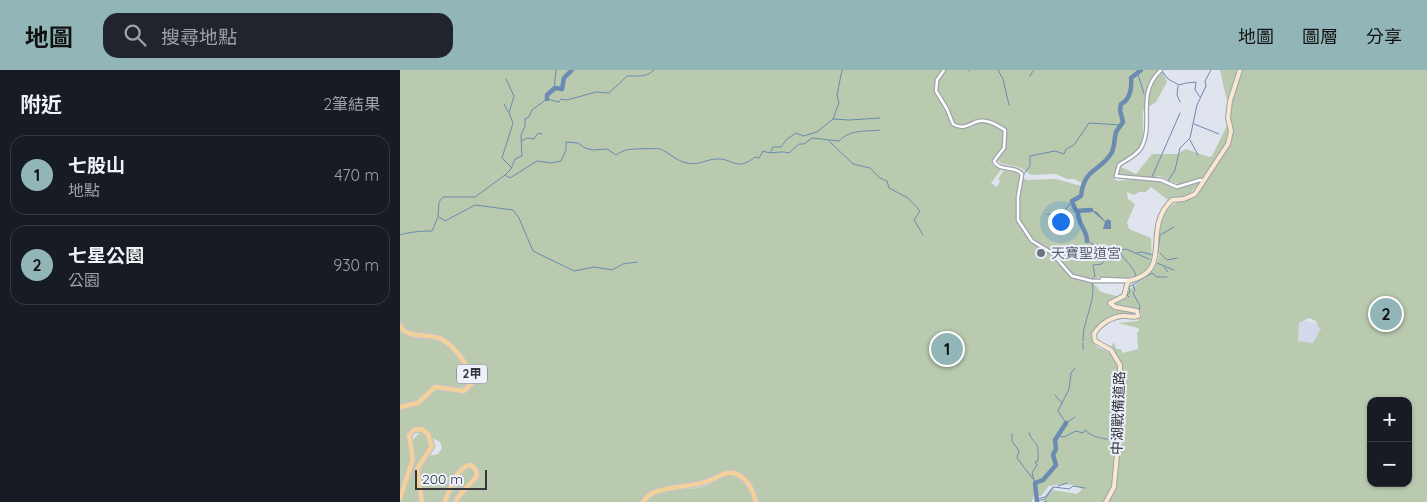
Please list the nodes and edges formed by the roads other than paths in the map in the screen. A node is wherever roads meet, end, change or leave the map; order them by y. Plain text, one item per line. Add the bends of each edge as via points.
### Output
1 (944, 70) edge
2 (1161, 70) edge
3 (1240, 70) edge
4 (1203, 181) junction
5 (1102, 279) junction
6 (1106, 279) junction
7 (1098, 281) junction
8 (1128, 281) junction
9 (400, 326) edge
10 (400, 407) edge
11 (400, 498) edge
12 (422, 502) edge
13 (445, 502) edge
14 (456, 502) edge
15 (644, 502) edge
16 (756, 502) edge
17 (1106, 502) edge

1 - 7 street via 937,80 936,91 953,124 968,127 980,121 1005,130 1004,148 994,161 996,165 1022,174 1018,220 1028,236 1052,253 1069,274
2 - 4 street via 1146,96 1146,130 1142,146 1134,157 1119,165 1116,176 1161,180 1177,187
3 - 4 street via 1230,102 1230,137
4 - 8 street via 1195,194 1172,200 1163,210 1155,234 1156,261 1142,276
5 - 6 street
5 - 7 street
5 - 8 street
6 - 7 street
6 - 8 street
7 - 8 street
8 - 17 street, 中湖戰備道路 via 1124,296 1110,304 1137,311 1138,316 1122,316 1101,324 1093,336 1099,345 1111,350 1120,365 1116,390 1120,408 1114,487
9 - 10 main road, 2甲 via 407,333 442,339 455,350 474,376 464,391 435,387 418,402
11 - 12 main road via 413,459 409,435 422,429 432,442 417,469
13 - 14 main road via 460,471 465,465 471,465 477,476
15 - 16 main road via 657,491 733,473 748,483

